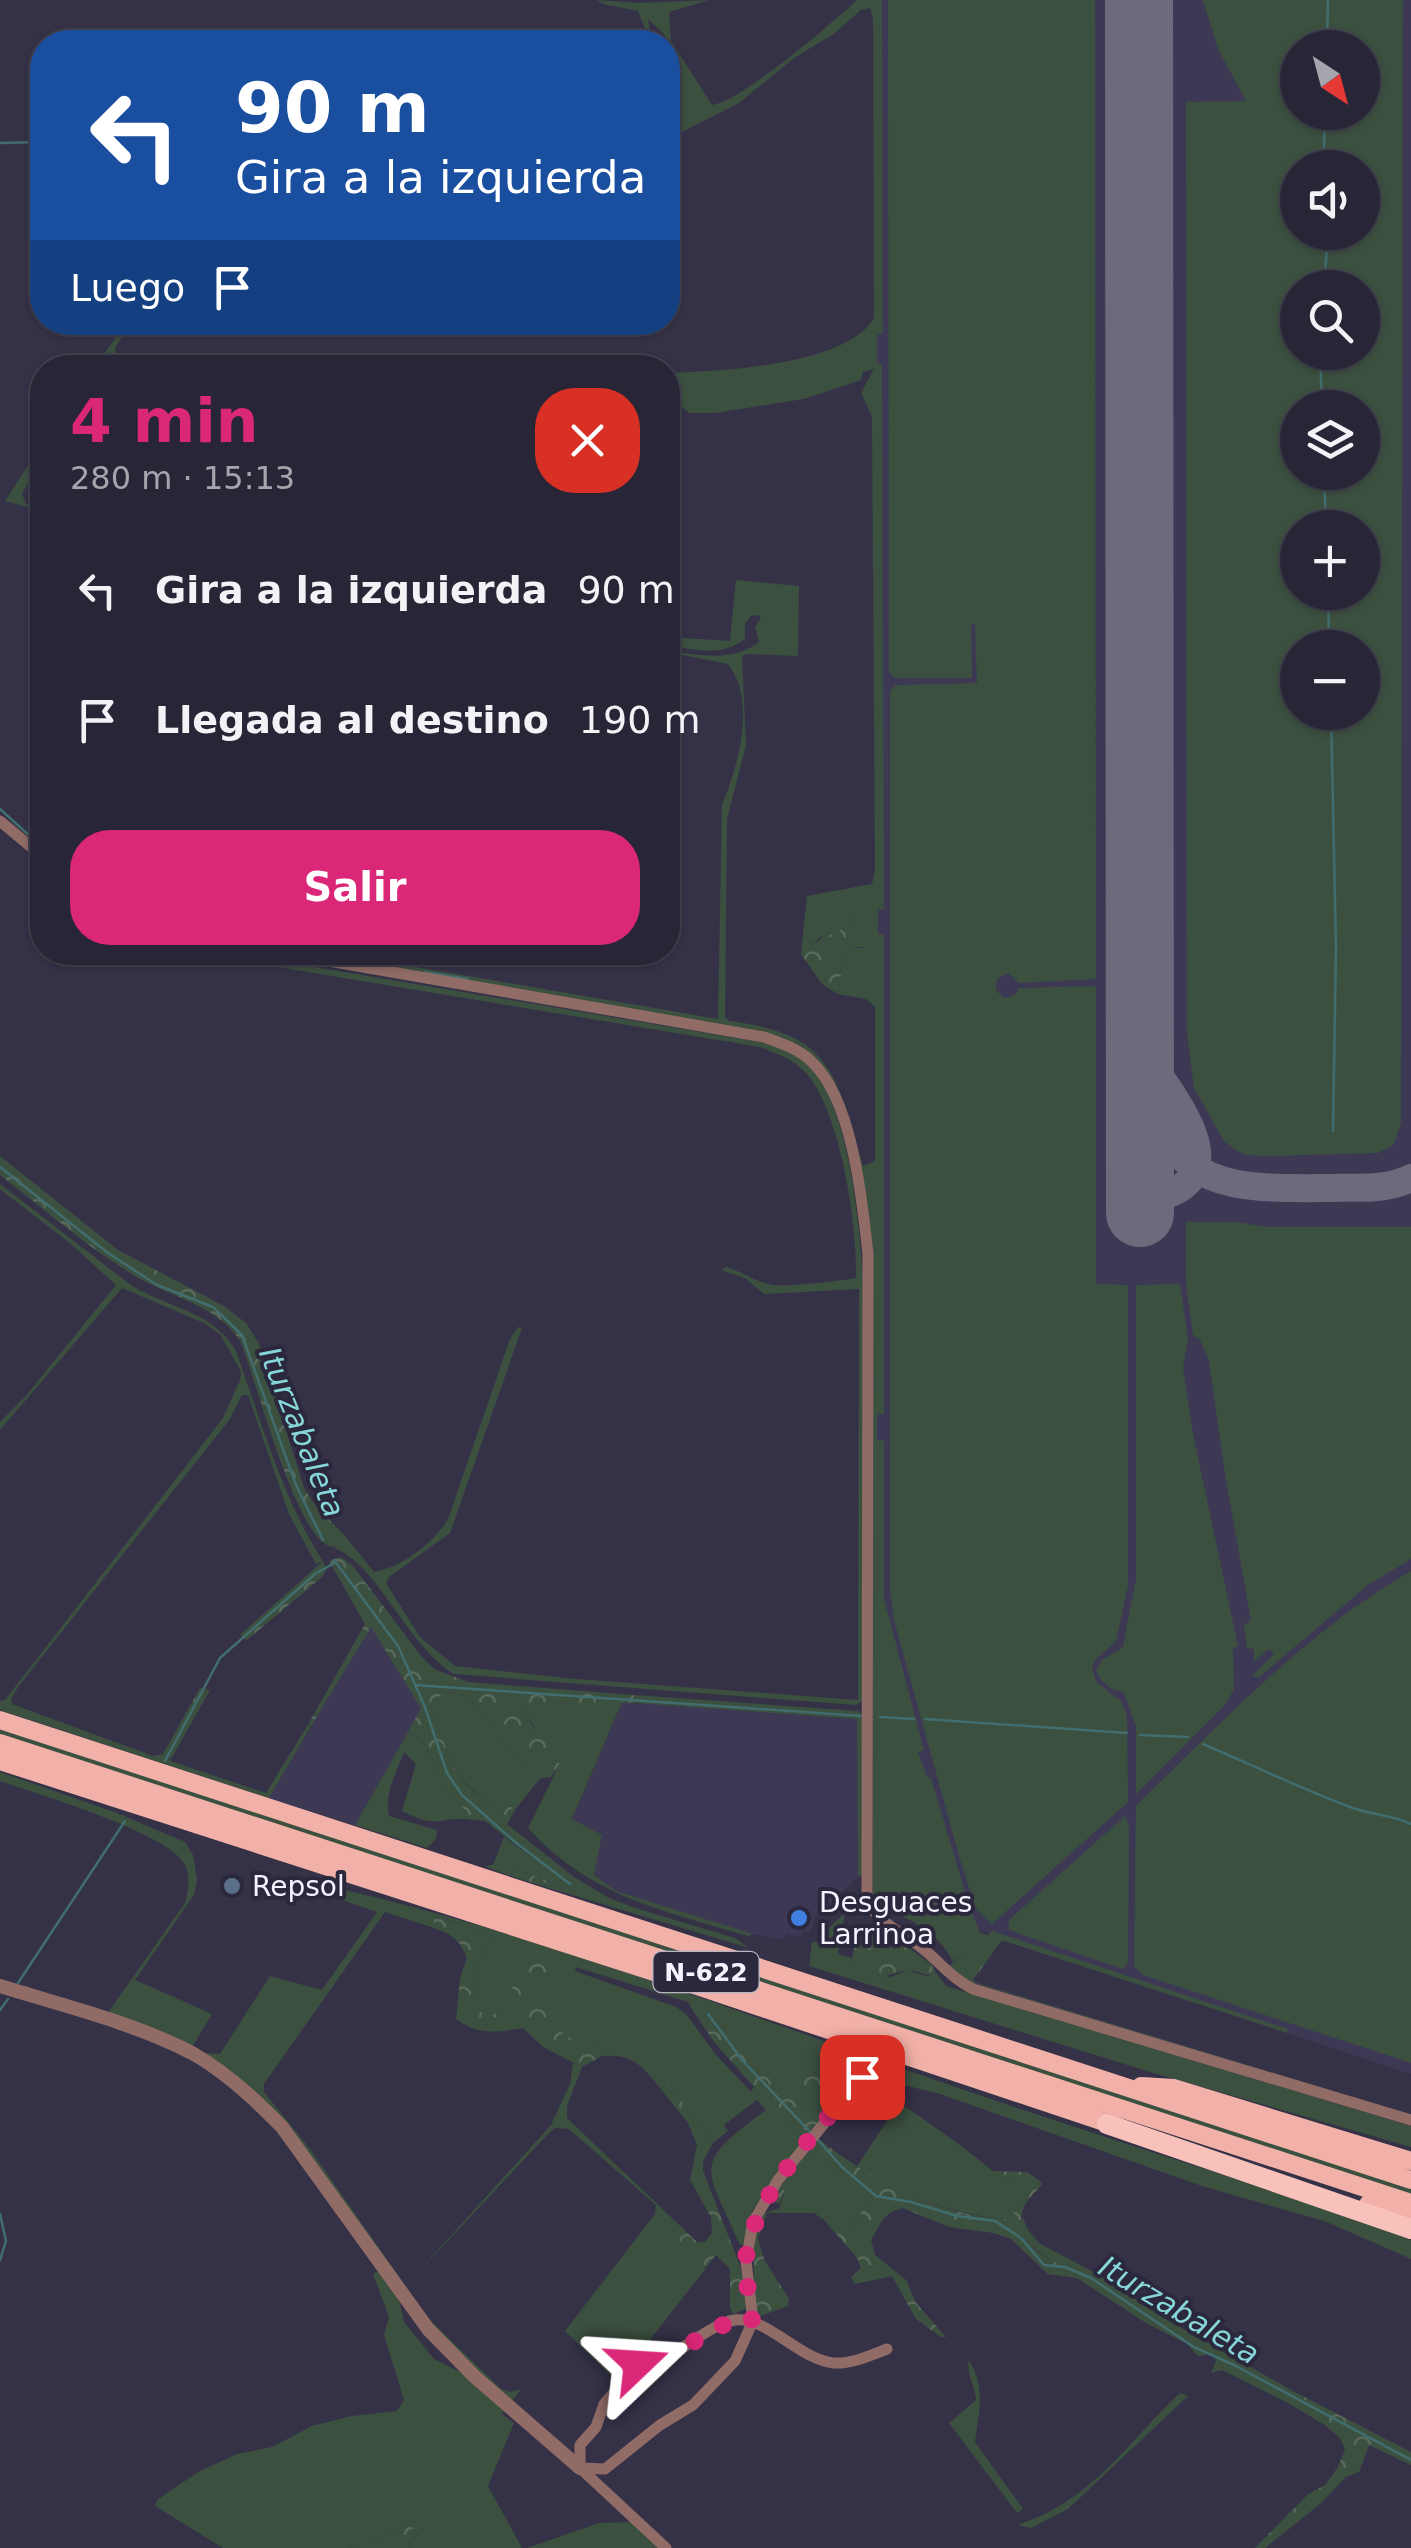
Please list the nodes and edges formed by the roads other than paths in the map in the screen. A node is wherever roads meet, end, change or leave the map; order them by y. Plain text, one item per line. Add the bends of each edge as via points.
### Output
1 (0, 820) edge
2 (30, 846) edge
3 (350, 965) edge
4 (0, 1720) edge
5 (0, 1743) edge
6 (0, 1762) edge
7 (0, 1986) edge
8 (862, 2077) dead end
9 (1116, 2085) junction
10 (1411, 2120) edge
11 (1106, 2124) junction
12 (1411, 2160) edge
13 (1411, 2180) edge
14 (1411, 2202) edge
15 (1411, 2218) edge
16 (1411, 2229) edge
17 (752, 2321) junction
18 (888, 2349) dead end
19 (580, 2468) junction
20 (666, 2548) edge

1 - 2 street
3 - 10 street via 764,1038 810,1060 824,1075 854,1162 868,1254 872,1911 973,1989
4 - 9 highway, N-622
5 - 14 highway, N-622
6 - 11 highway
7 - 19 street via 167,2041 226,2075 282,2127 428,2329
8 - 17 street via 778,2180 753,2222 746,2261
9 - 12 highway via 1174,2088
9 - 13 highway, N-622
11 - 15 highway
11 - 16 highway
17 - 18 street via 832,2363
17 - 19 street via 735,2361 693,2405 605,2469
17 - 19 street via 732,2320 672,2354 659,2350 638,2364 580,2446
19 - 20 street

